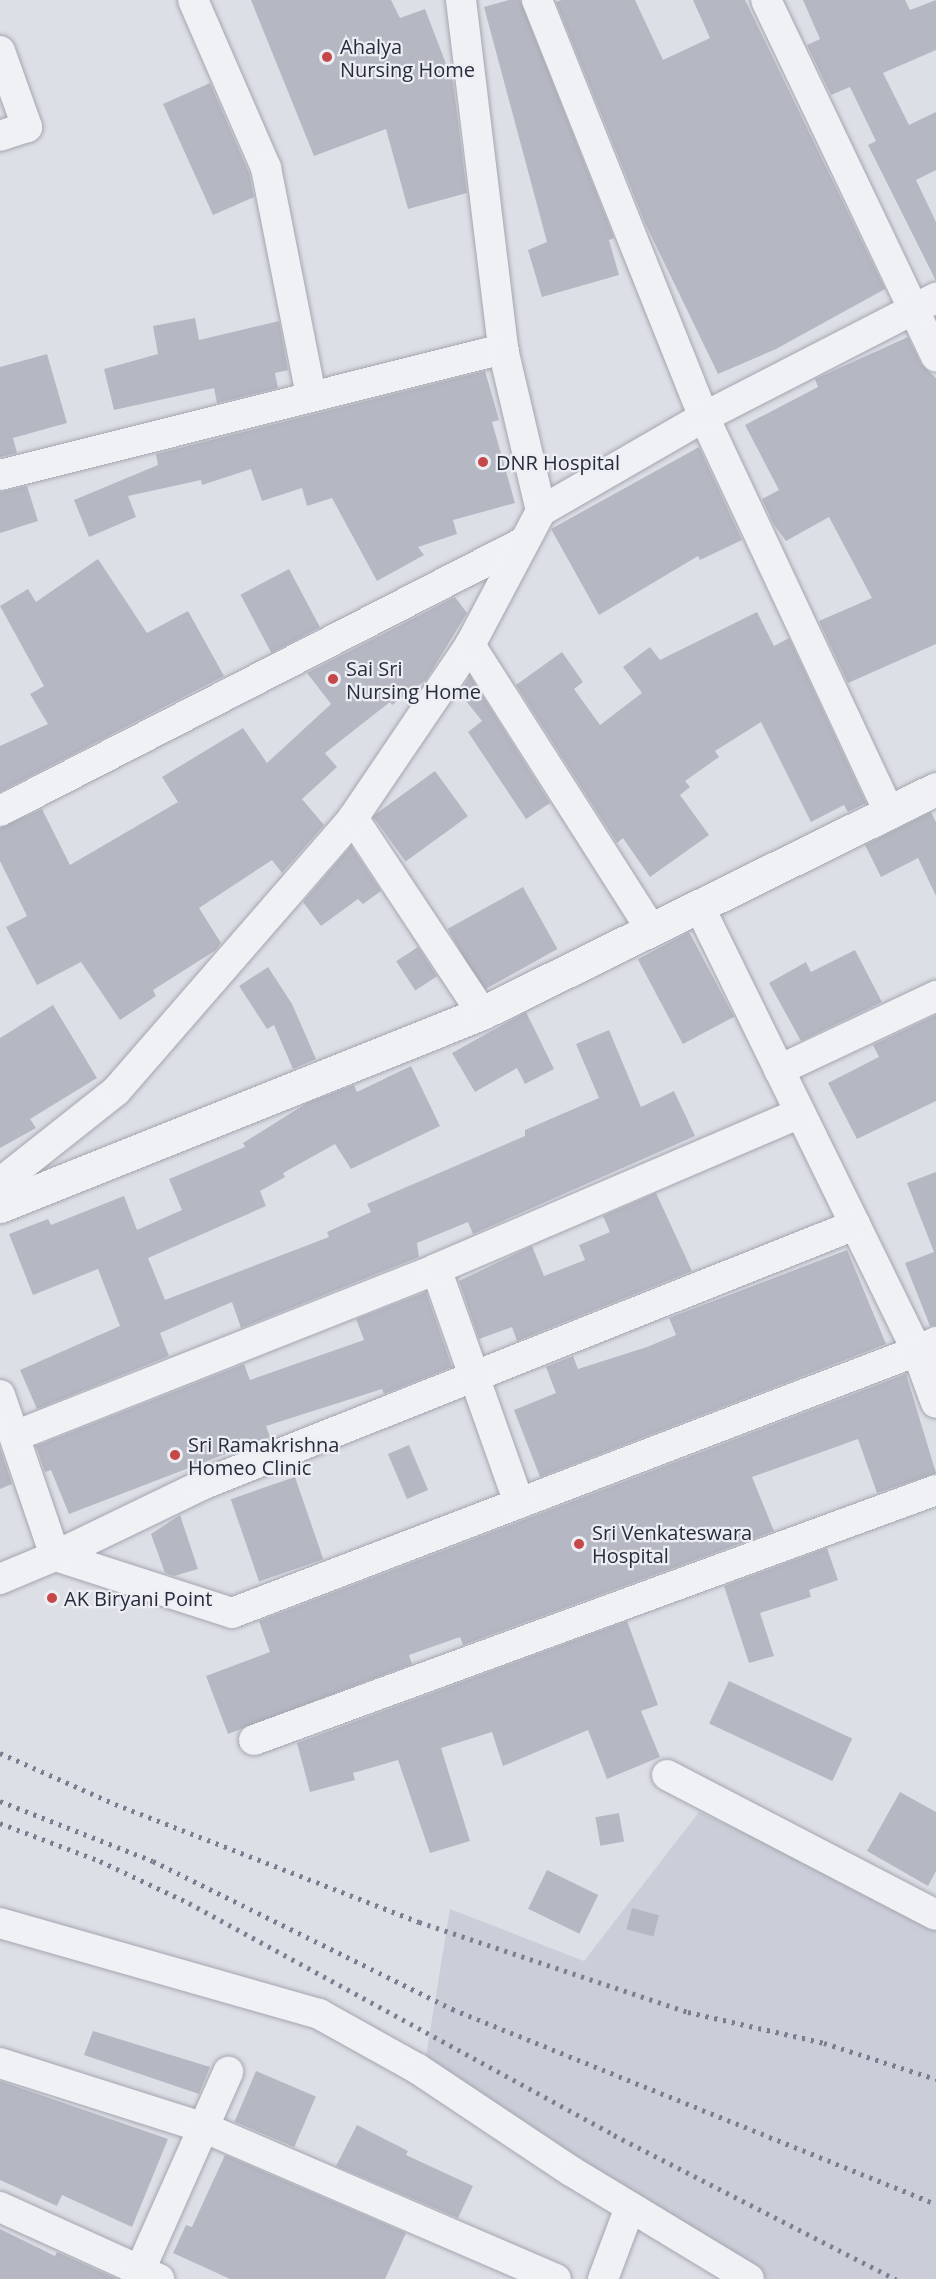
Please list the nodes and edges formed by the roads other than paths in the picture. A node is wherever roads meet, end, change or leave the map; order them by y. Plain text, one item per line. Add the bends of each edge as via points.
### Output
1 (193, 0) edge
2 (461, 0) edge
3 (537, 0) edge
4 (766, 0) edge
5 (0, 51) edge
6 (0, 136) edge
7 (925, 303) edge
8 (503, 349) junction
9 (936, 356) edge
10 (311, 395) junction
11 (704, 417) junction
12 (0, 475) edge
13 (541, 511) junction
14 (520, 544) junction
15 (470, 645) junction
16 (936, 789) edge
17 (0, 811) edge
18 (890, 814) junction
19 (353, 818) junction
20 (699, 906) junction
21 (651, 929) junction
22 (936, 996) edge
23 (482, 1013) junction
24 (779, 1070) junction
25 (800, 1113) junction
26 (0, 1183) edge
27 (0, 1206) edge
28 (855, 1225) junction
29 (436, 1269) junction
30 (927, 1346) edge
31 (475, 1374) junction
32 (0, 1395) edge
33 (936, 1403) edge
34 (15, 1436) junction
35 (936, 1490) edge
36 (519, 1503) junction
37 (55, 1556) junction
38 (0, 1579) edge
39 (254, 1740) dead end
40 (667, 1775) dead end
41 (936, 1915) edge
42 (0, 1923) edge
43 (0, 2063) edge
44 (228, 2072) dead end
45 (205, 2128) junction
46 (0, 2207) edge
47 (630, 2207) junction
48 (145, 2276) edge
49 (556, 2279) edge
50 (603, 2279) edge
51 (749, 2279) edge

1 - 10 street via 266,168
2 - 8 street
3 - 11 street
4 - 7 street
5 - 6 street via 27,127
7 - 9 street
7 - 11 street
8 - 10 street
8 - 13 street
10 - 12 street
11 - 13 street
11 - 18 street
13 - 14 street
14 - 15 street
14 - 17 street
15 - 19 street
15 - 21 street
16 - 18 street
18 - 20 street
19 - 23 street
19 - 26 street via 116,1091
20 - 21 street
20 - 24 street
21 - 23 street
22 - 24 street
23 - 27 street
24 - 25 street
25 - 28 street
25 - 29 street
28 - 30 street
28 - 31 street
29 - 31 street
29 - 34 street
30 - 33 street
30 - 36 street
31 - 36 street
31 - 37 street via 204,1484
32 - 34 street
34 - 37 street
35 - 39 street
36 - 37 street via 232,1613
37 - 38 street
40 - 41 street
42 - 47 street via 319,2014 418,2070
43 - 45 street
44 - 45 street
45 - 48 street
45 - 49 street
46 - 48 street
47 - 50 street
47 - 51 street

